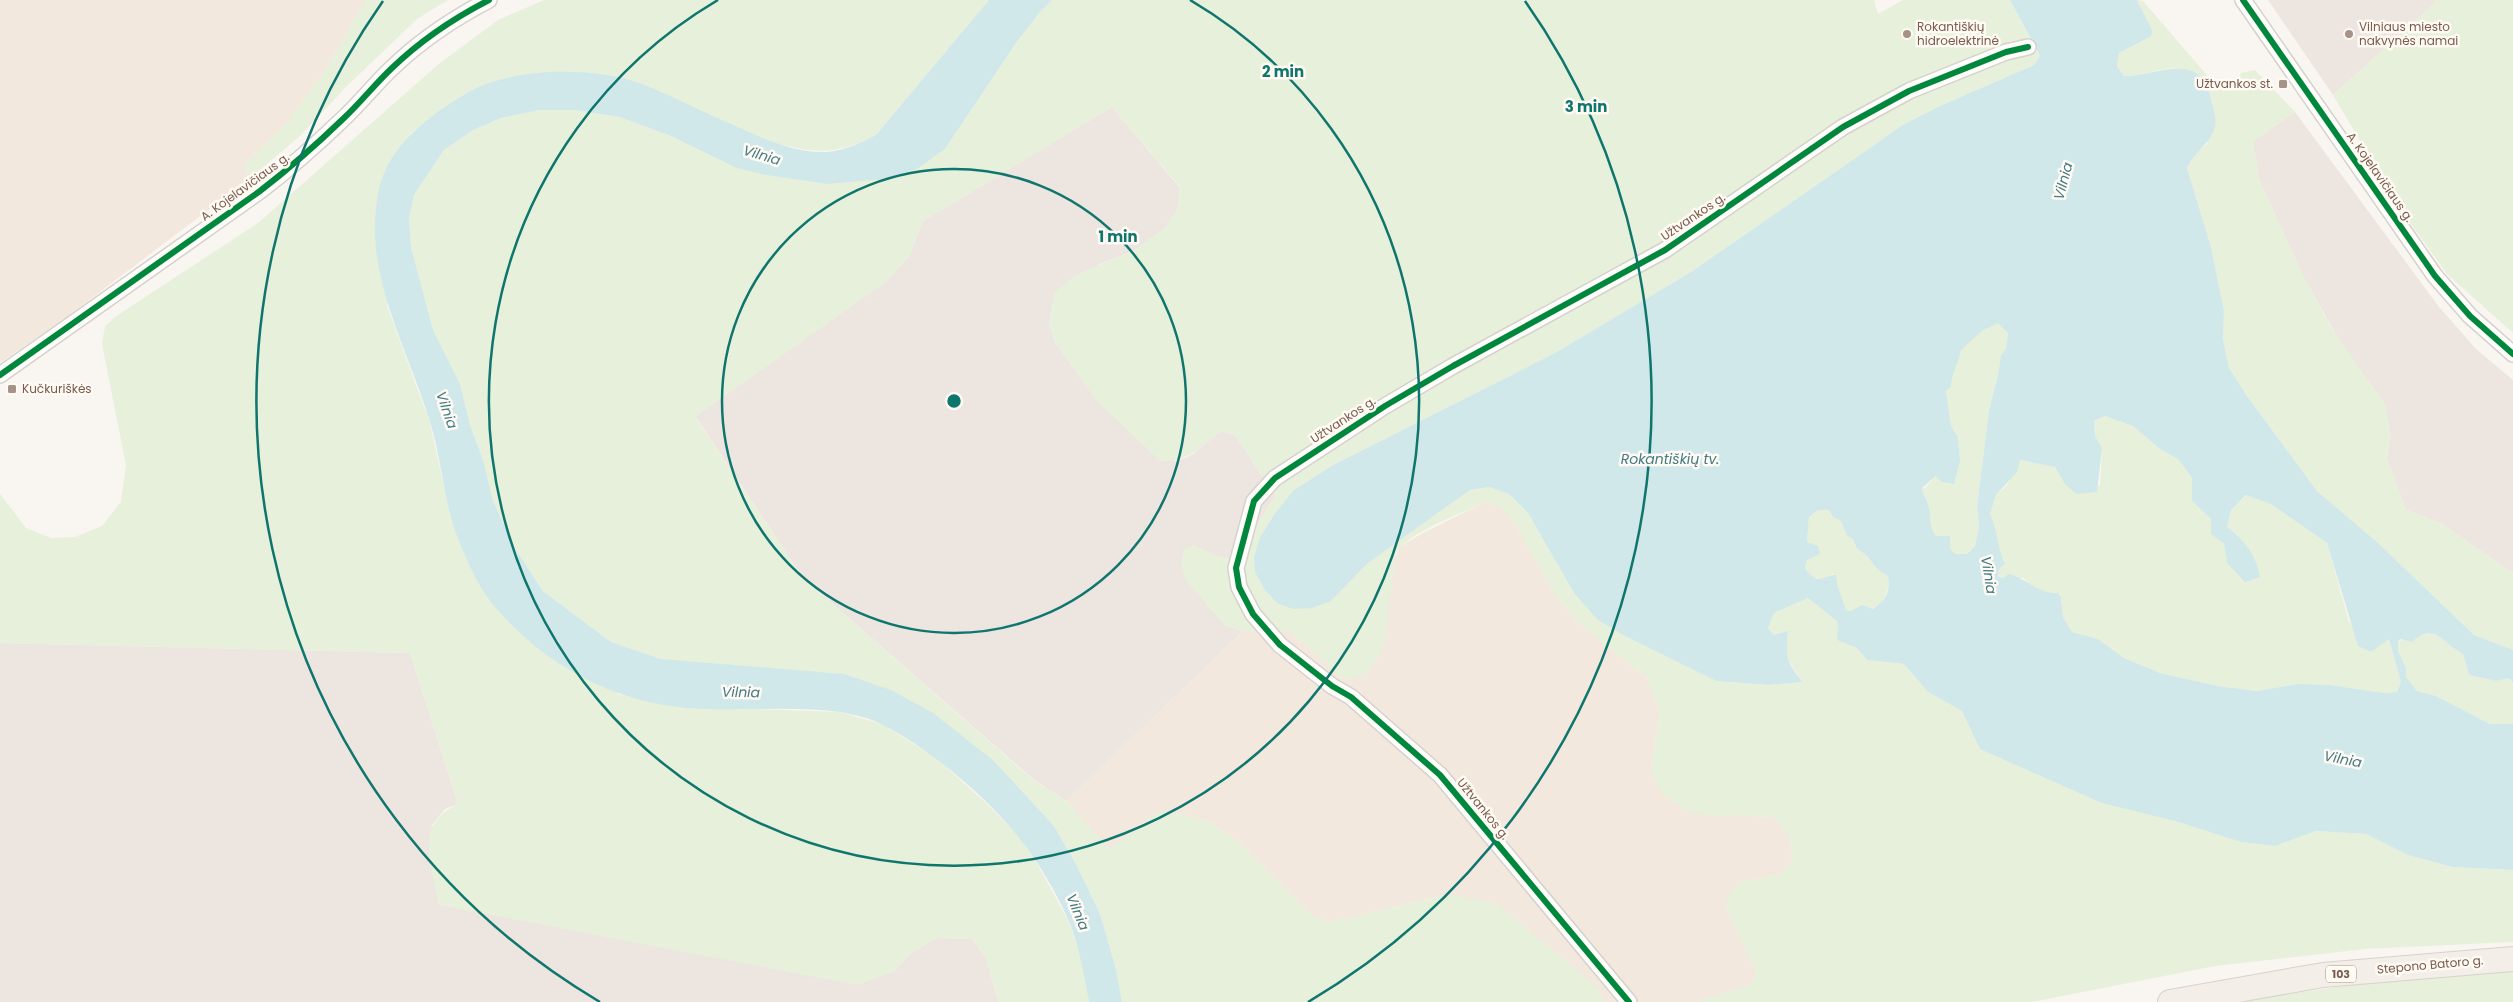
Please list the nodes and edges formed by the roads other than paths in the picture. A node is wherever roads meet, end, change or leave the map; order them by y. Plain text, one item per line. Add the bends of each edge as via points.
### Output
1 (489, 0) edge
2 (2243, 0) edge
3 (2028, 46) dead end
4 (2513, 354) edge
5 (0, 374) edge
6 (2513, 959) edge
7 (1629, 1002) edge
8 (2170, 1002) edge

1 - 5 street, A. Kojelavičiaus g. via 432,35 393,67 346,117 260,192
2 - 4 street, A. Kojelavičiaus g. via 2435,276 2470,316
3 - 7 street, Užtvankos g. via 1909,91 1843,127 1665,250 1385,406 1275,478 1254,501 1236,568 1239,587 1252,614 1280,645 1332,686 1352,697 1440,775
6 - 8 main road, Stepono Batoro g. / 103 via 2323,975

